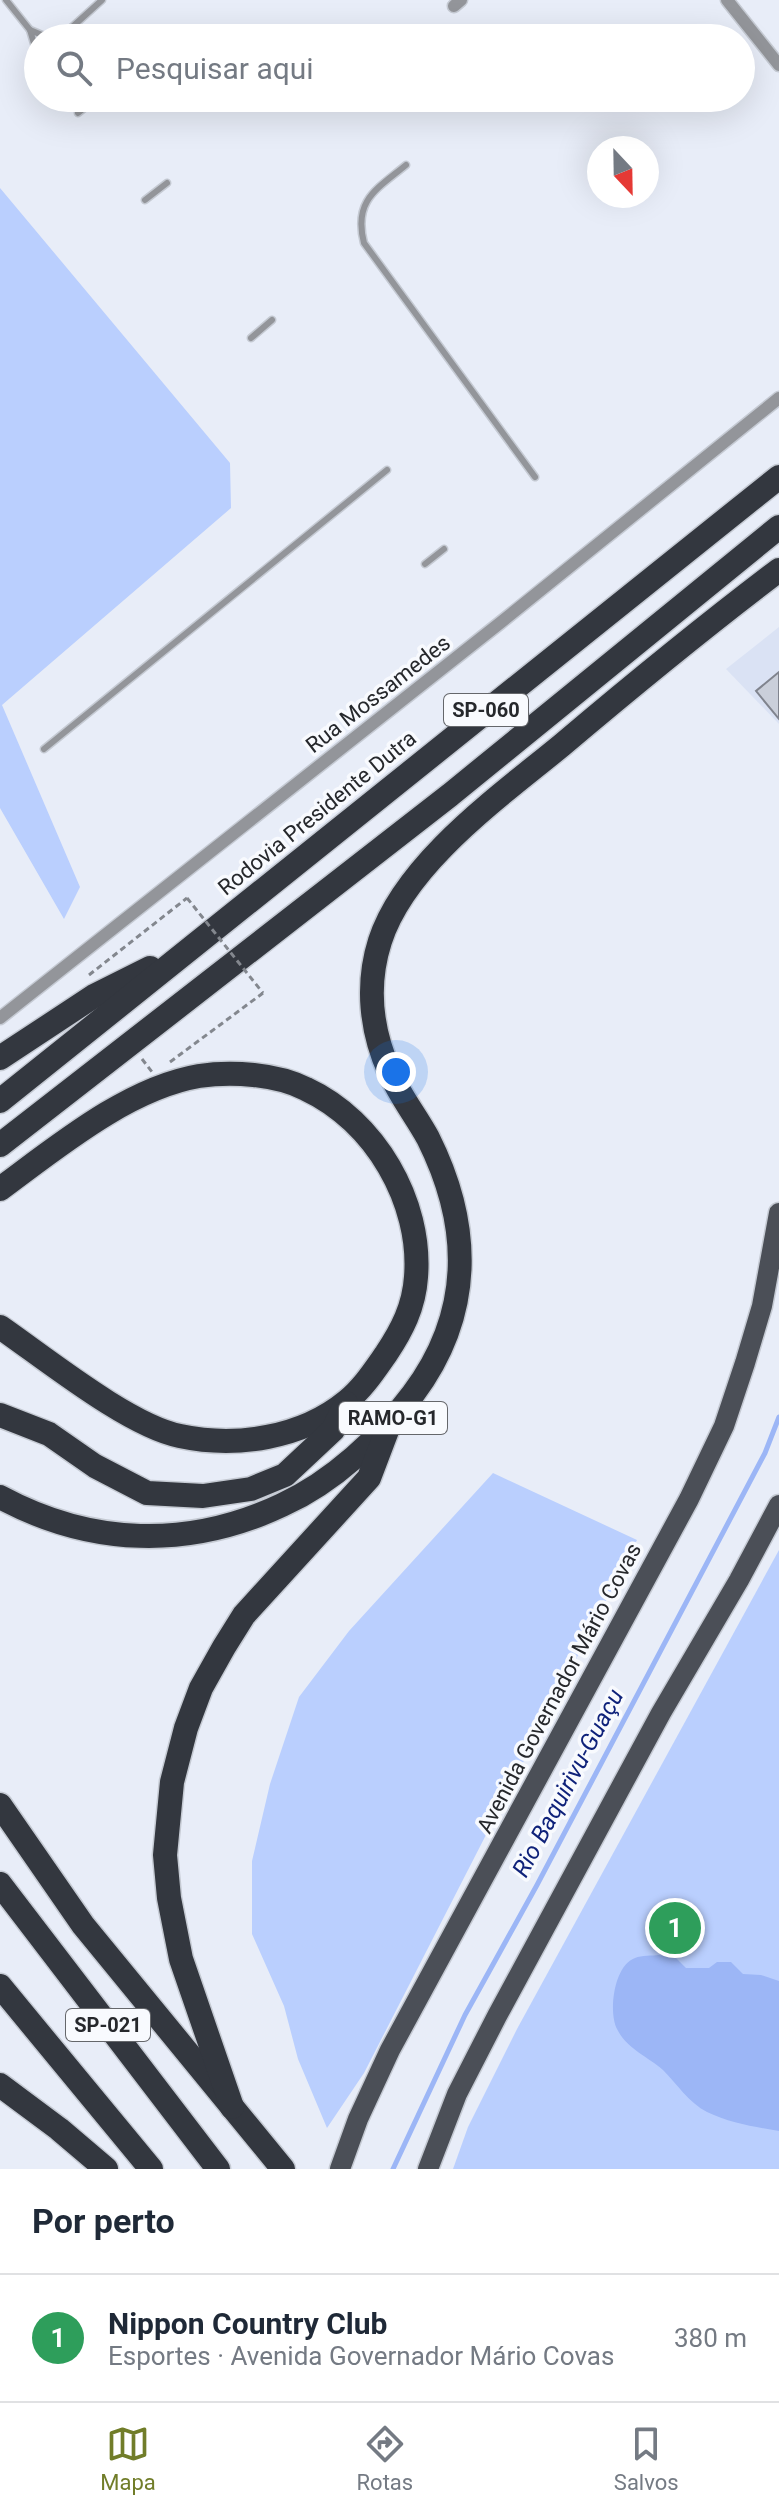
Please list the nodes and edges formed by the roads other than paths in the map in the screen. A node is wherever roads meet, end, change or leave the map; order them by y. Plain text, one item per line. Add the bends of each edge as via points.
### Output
1 (6, 0) edge
2 (102, 0) edge
3 (730, 1) edge
4 (25, 24) edge
5 (75, 24) edge
6 (748, 24) edge
7 (755, 34) edge
8 (779, 65) edge
9 (406, 165) dead end
10 (167, 183) dead end
11 (145, 200) dead end
12 (272, 320) dead end
13 (251, 338) dead end
14 (779, 398) edge
15 (387, 470) dead end
16 (535, 477) dead end
17 (779, 477) edge
18 (779, 527) edge
19 (444, 549) dead end
20 (425, 564) dead end
21 (779, 570) edge
22 (44, 749) dead end
23 (195, 945) junction
24 (0, 1018) edge
25 (0, 1058) edge
26 (0, 1101) edge
27 (0, 1145) edge
28 (0, 1189) edge
29 (779, 1213) edge
30 (0, 1327) edge
31 (347, 1401) junction
32 (0, 1415) edge
33 (391, 1420) junction
34 (0, 1497) edge
35 (779, 1505) edge
36 (0, 1805) edge
37 (0, 1884) edge
38 (0, 1986) edge
39 (0, 2085) edge
40 (232, 2107) junction
41 (217, 2168) edge
42 (106, 2169) edge
43 (151, 2169) edge
44 (283, 2169) edge
45 (340, 2169) edge
46 (428, 2169) edge

1 - 4 lane
2 - 5 lane
3 - 6 street
7 - 8 street
9 - 16 lane via 362,207 364,243
10 - 11 lane
12 - 13 lane
14 - 24 street, Rua Mossamedes
15 - 22 lane
17 - 23 highway, Rodovia Presidente Dutra / SP-060
18 - 27 highway, SP-060 via 450,795
19 - 20 lane
21 - 33 highway, RAMO-G1 via 503,793 431,859 394,906 371,978 372,1019 390,1073 443,1173 454,1207 460,1283 451,1325 432,1369
23 - 25 highway via 94,996
23 - 26 highway, Rodovia Presidente Dutra / SP-060
28 - 31 highway via 126,1104 198,1077 273,1079 305,1088 333,1105 386,1160 413,1225 417,1257 405,1324
29 - 45 main road, Avenida Governador Mário Covas via 762,1306 724,1426 390,2050
30 - 31 highway via 115,1406 179,1436 245,1440 277,1435 313,1423
31 - 32 highway via 333,1430 285,1475 251,1489 203,1496 147,1493 49,1434
33 - 34 highway, RAMO-G1 via 361,1450 291,1501 207,1532 125,1535 66,1525
33 - 40 highway via 369,1478 244,1615 224,1647 201,1688 172,1782 165,1855 169,1898 181,1959
35 - 46 main road via 497,2016 457,2094
36 - 40 highway via 83,1925
37 - 41 highway, SP-021
38 - 43 highway, SP-021
39 - 42 highway
40 - 44 highway

